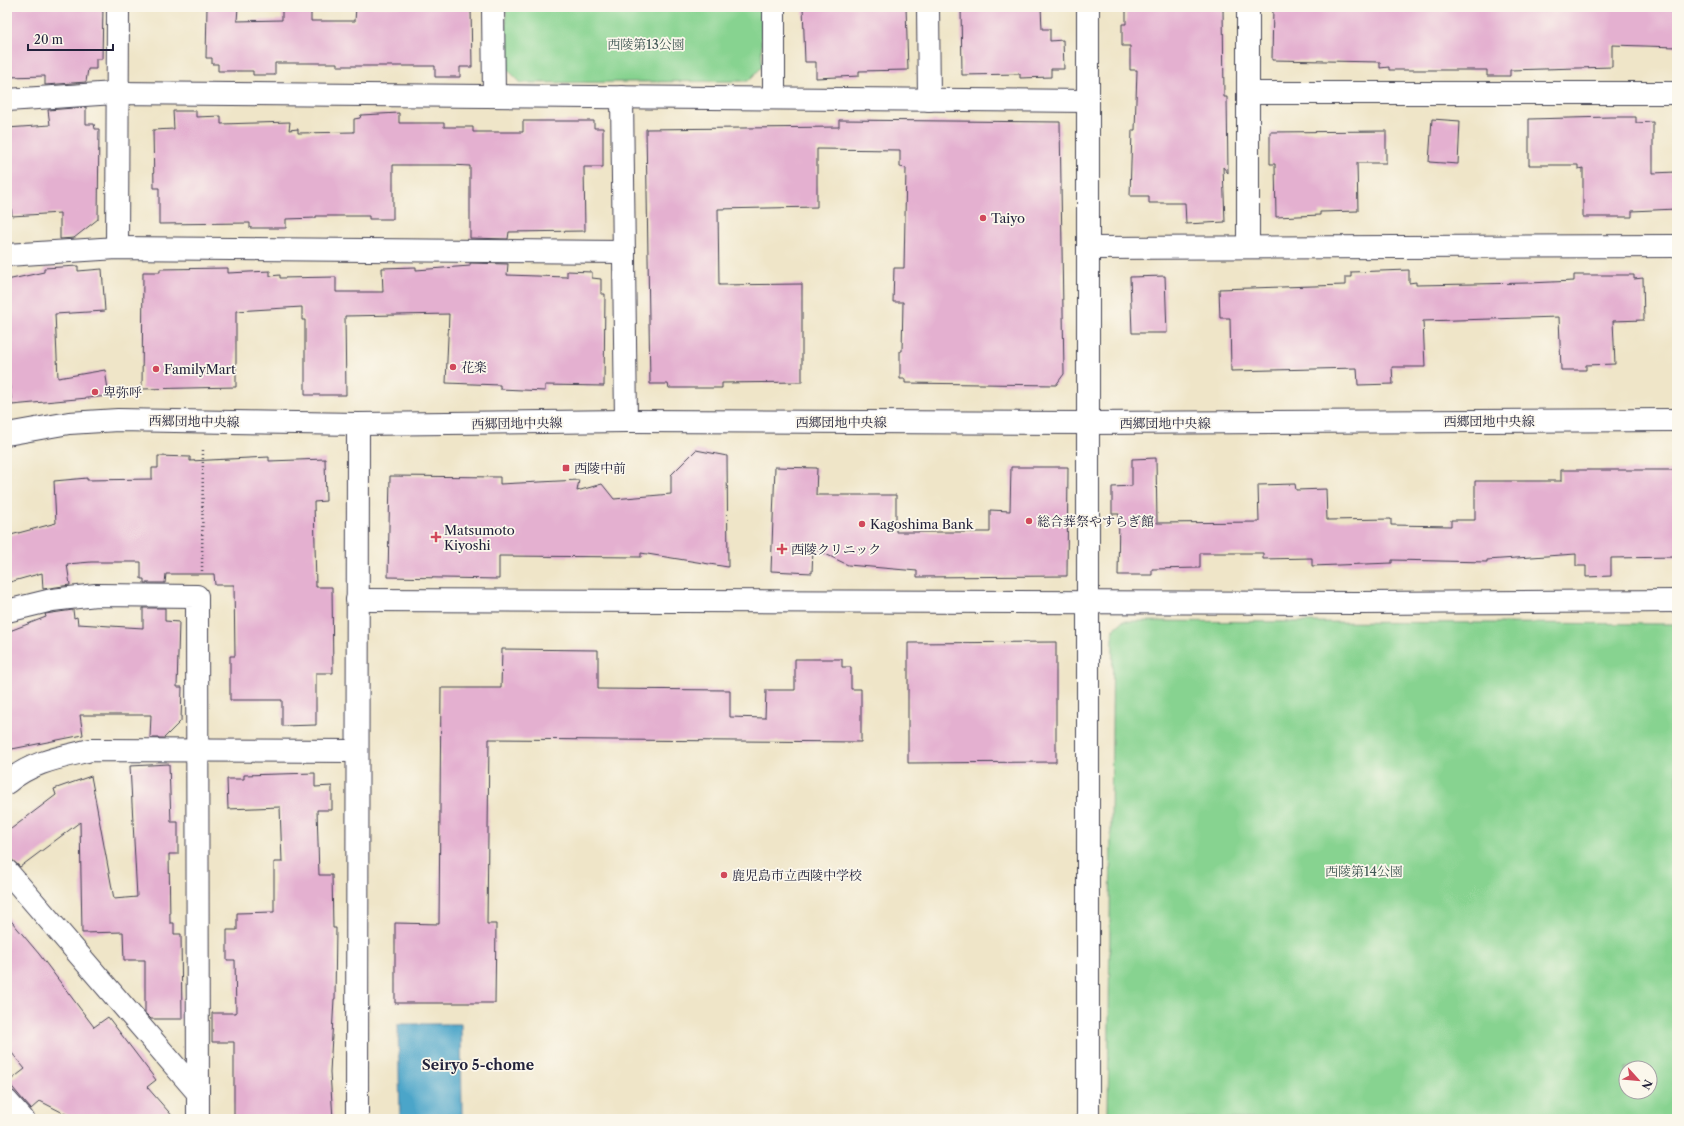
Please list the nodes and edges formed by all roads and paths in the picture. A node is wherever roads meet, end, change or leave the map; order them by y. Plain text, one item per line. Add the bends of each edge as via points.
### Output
1 (118, 7) edge
2 (492, 7) edge
3 (774, 7) edge
4 (928, 7) edge
5 (1088, 7) edge
6 (1248, 7) edge
7 (118, 93) junction
8 (1248, 93) junction
9 (1677, 93) edge
10 (494, 96) junction
11 (622, 97) junction
12 (774, 98) junction
13 (7, 100) edge
14 (929, 100) junction
15 (1088, 101) junction
16 (1677, 246) edge
17 (1248, 247) junction
18 (117, 248) junction
19 (1088, 248) junction
20 (624, 252) junction
21 (7, 255) edge
22 (1677, 420) edge
23 (204, 421) junction
24 (626, 421) junction
25 (1088, 423) junction
26 (358, 424) junction
27 (7, 434) edge
28 (197, 596) junction
29 (358, 600) junction
30 (1677, 601) edge
31 (1088, 602) junction
32 (7, 611) edge
33 (197, 750) junction
34 (357, 751) junction
35 (7, 782) edge
36 (7, 871) edge
37 (198, 1093) junction
38 (7, 1101) edge
39 (23, 1119) edge
40 (198, 1119) edge
41 (357, 1119) edge
42 (1088, 1119) edge

1 - 7 street
2 - 10 street
3 - 12 street
4 - 14 street
5 - 15 street
6 - 8 street
7 - 10 street
7 - 13 street
7 - 18 street
8 - 9 street
8 - 17 street
10 - 11 street
11 - 12 street
11 - 20 street
12 - 14 street
14 - 15 street
15 - 19 street
16 - 17 street
17 - 19 street
18 - 20 street
18 - 21 street
19 - 25 street
20 - 24 street
22 - 25 street, 西郷団地中央線
23 - 26 street, 西郷団地中央線
23 - 27 street, 西郷団地中央線 via 118,420 69,423
23 - 28 path via 202,582
24 - 25 street, 西郷団地中央線
24 - 26 street, 西郷団地中央線
25 - 31 street
26 - 29 street
28 - 32 street via 96,595 52,600
28 - 33 street
29 - 31 street
29 - 34 street
30 - 31 street
31 - 42 street
33 - 34 street
33 - 35 street via 91,750 49,760 16,774
33 - 37 street
34 - 41 street
36 - 37 street
37 - 40 street
38 - 39 street

